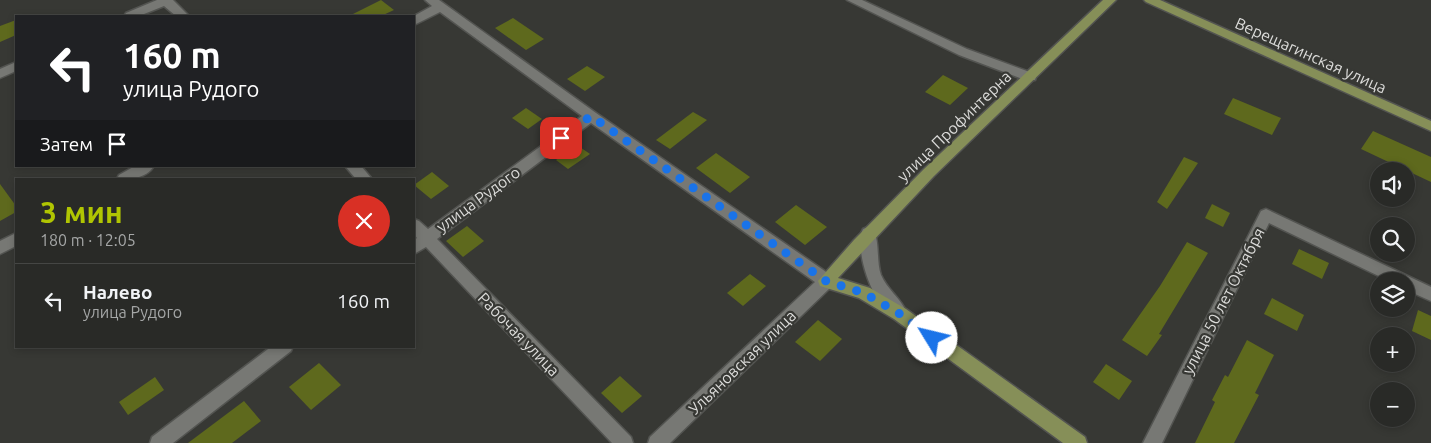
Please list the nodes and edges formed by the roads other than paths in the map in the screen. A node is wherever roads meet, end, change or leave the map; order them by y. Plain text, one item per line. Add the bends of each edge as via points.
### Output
1 (165, 0) edge
2 (853, 0) edge
3 (1110, 0) edge
4 (1150, 0) edge
5 (436, 3) edge
6 (132, 15) edge
7 (183, 15) edge
8 (415, 20) edge
9 (15, 66) edge
10 (0, 74) edge
11 (1030, 77) junction
12 (591, 116) junction
13 (1431, 126) edge
14 (144, 167) edge
15 (353, 167) edge
16 (126, 178) edge
17 (364, 178) edge
18 (415, 228) edge
19 (868, 233) junction
20 (15, 240) edge
21 (420, 242) edge
22 (0, 248) edge
23 (1384, 272) edge
24 (826, 281) junction
25 (1415, 287) edge
26 (1431, 294) edge
27 (900, 314) junction
28 (282, 348) edge
29 (160, 443) edge
30 (624, 443) edge
31 (657, 443) edge
32 (1078, 443) edge
33 (1152, 443) edge

1 - 6 street
1 - 7 street
2 - 11 street via 963,52
3 - 11 main road, улица Профинтерна
4 - 13 main road, Верещагинская улица
5 - 8 street
5 - 12 street
9 - 10 street
11 - 19 main road, улица Профинтерна
12 - 21 street, улица Рудого
12 - 24 street
14 - 16 street
15 - 17 street
18 - 21 street, Рабочая улица
19 - 24 main road, улица Профинтерна
19 - 27 street via 872,275 881,292
20 - 22 street
21 - 30 street, Рабочая улица
23 - 33 street, улица 50 лет Октября via 1266,215
24 - 27 main road via 864,293
24 - 31 street, Ульяновская улица
25 - 26 street, улица 50 лет Октября
27 - 32 main road
28 - 29 street

